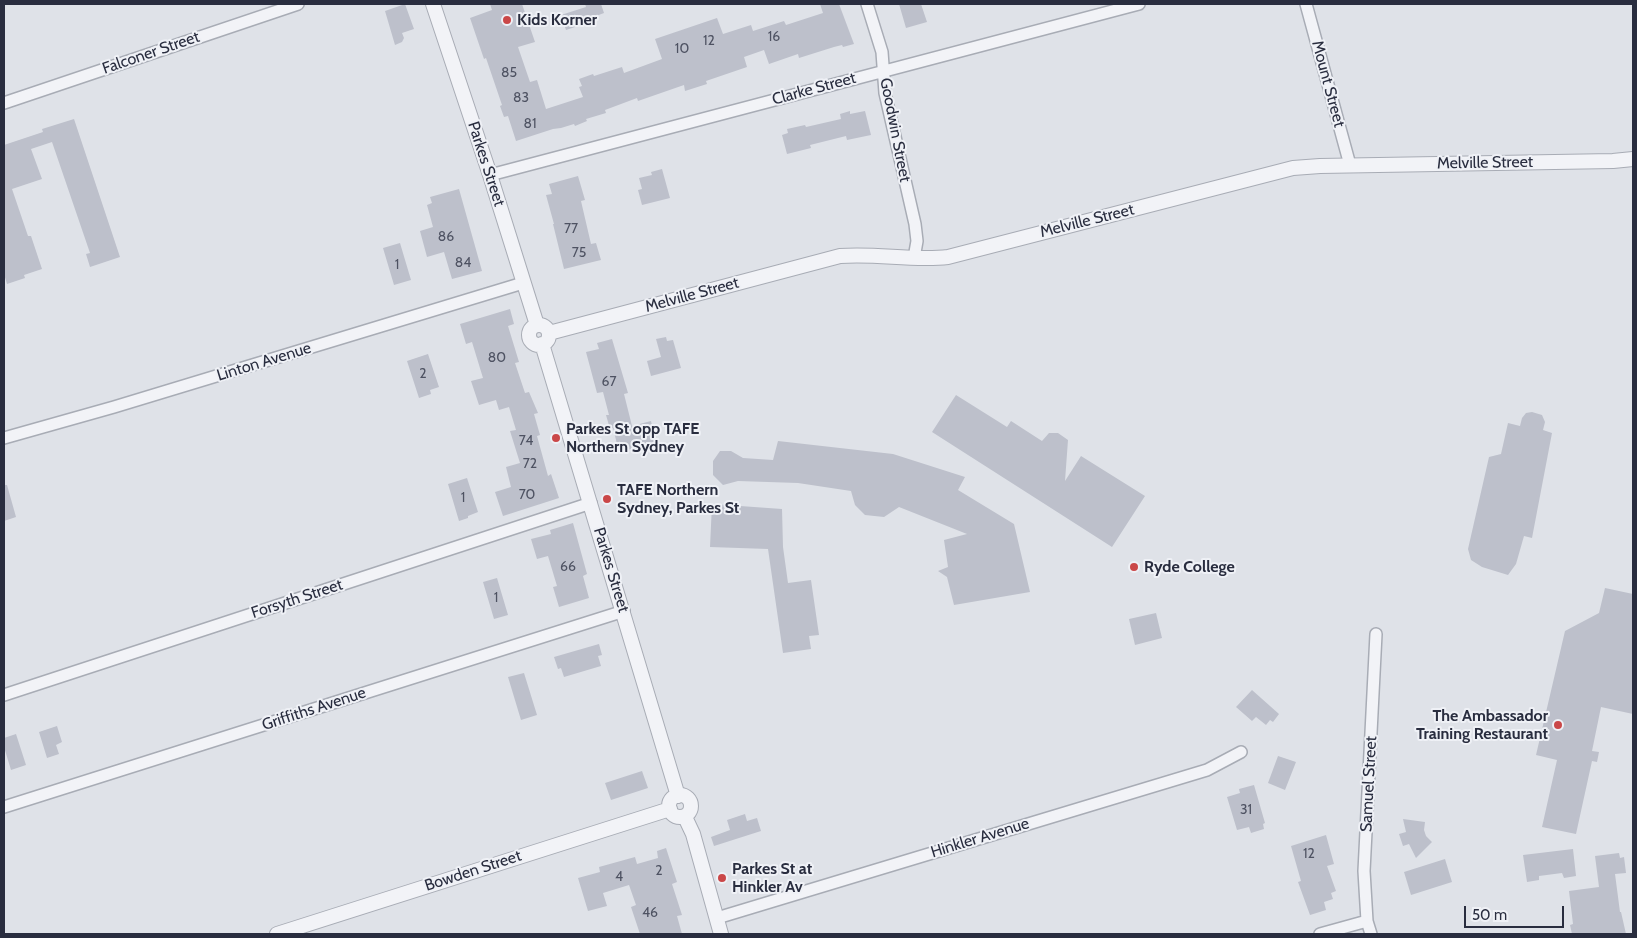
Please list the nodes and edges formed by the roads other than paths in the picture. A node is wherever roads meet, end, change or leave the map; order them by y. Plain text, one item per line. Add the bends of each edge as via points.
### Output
1 (298, 4) edge
2 (433, 4) edge
3 (867, 4) edge
4 (1139, 4) edge
5 (1306, 4) edge
6 (884, 71) junction
7 (4, 103) edge
8 (1633, 159) edge
9 (1350, 165) junction
10 (490, 175) junction
11 (914, 258) junction
12 (523, 283) junction
13 (543, 334) junction
14 (4, 438) edge
15 (591, 503) junction
16 (624, 612) junction
17 (1376, 634) dead end
18 (4, 695) edge
19 (1241, 752) dead end
20 (678, 796) junction
21 (4, 807) edge
22 (670, 809) junction
23 (684, 817) junction
24 (717, 918) junction
25 (1367, 921) junction
26 (277, 934) edge
27 (721, 934) edge
28 (1320, 934) edge
29 (1371, 934) edge

1 - 7 street, Falconer Street
2 - 10 street, Parkes Street
3 - 6 street, Goodwin Street via 882,52
4 - 6 street, Clarke Street
5 - 9 street, Mount Street
6 - 10 street, Clarke Street
6 - 11 street, Goodwin Street via 885,93 917,241
8 - 9 street, Melville Street
9 - 11 street, Melville Street via 1294,168 948,257
10 - 12 street, Parkes Street
11 - 13 street, Melville Street via 840,256
12 - 13 street, Parkes Street
12 - 14 street, Linton Avenue
13 - 15 street, Parkes Street
15 - 16 street, Parkes Street
15 - 18 street, Forsyth Street
16 - 20 street, Parkes Street
16 - 21 street, Griffiths Avenue
17 - 25 street, Samuel Street via 1364,871
19 - 24 street, Hinkler Avenue via 1207,770
20 - 22 street via 672,799
20 - 23 street via 684,796 691,803 690,812
22 - 23 street via 674,815
22 - 26 street, Bowden Street
23 - 24 street via 693,834
24 - 27 street
25 - 28 street
25 - 29 street, Samuel Street

